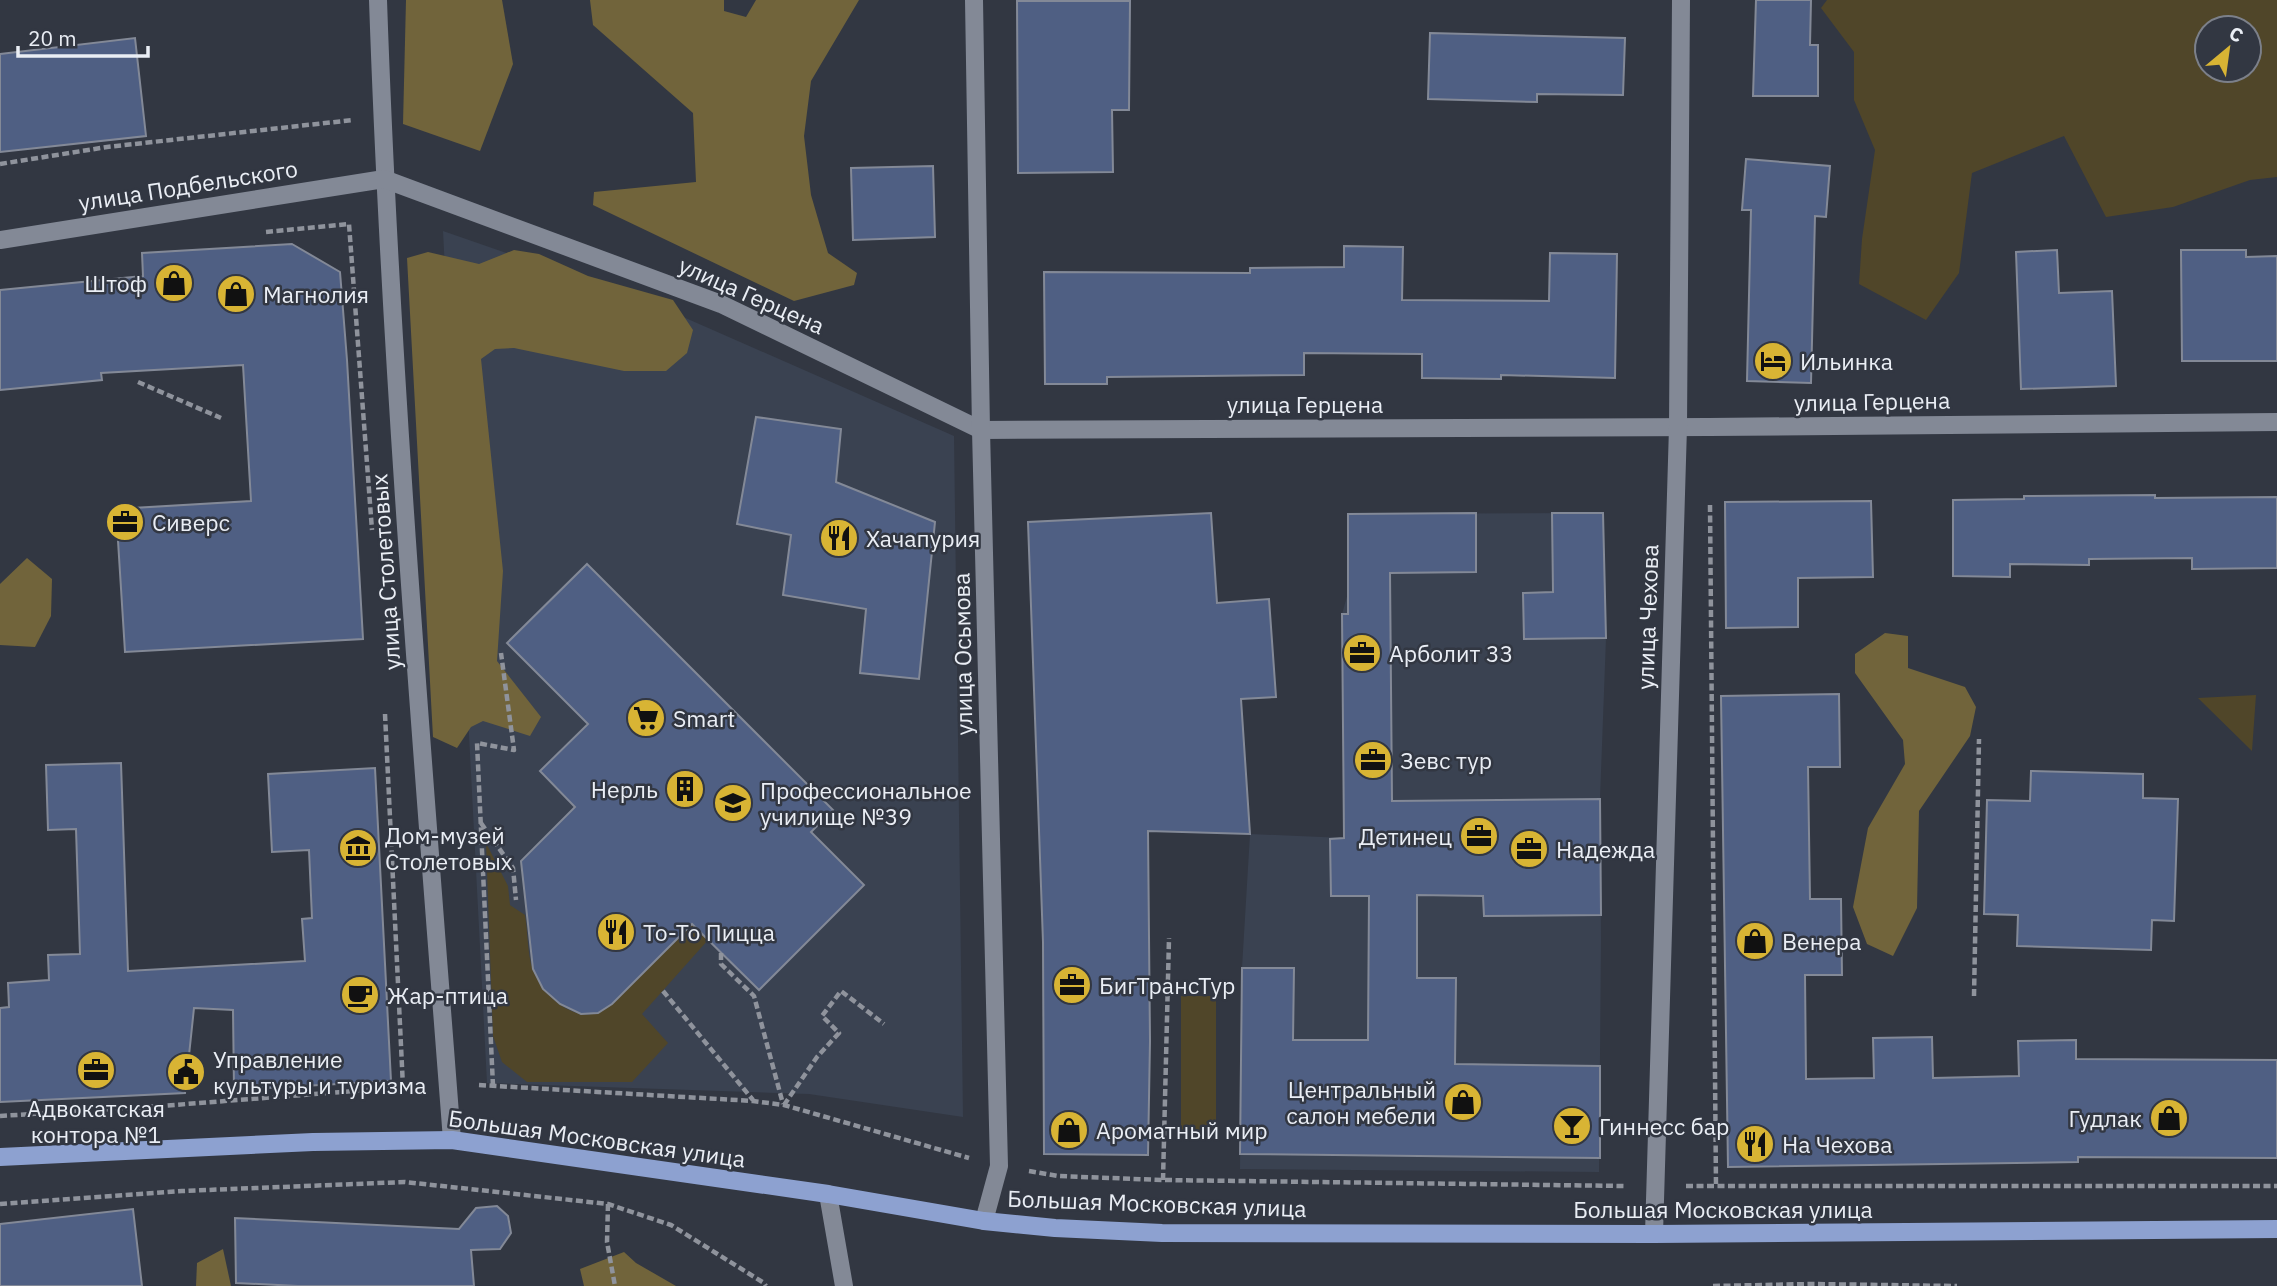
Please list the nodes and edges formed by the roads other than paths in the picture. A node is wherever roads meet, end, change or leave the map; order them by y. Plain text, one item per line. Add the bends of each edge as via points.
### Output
1 (378, 0) edge
2 (974, 0) edge
3 (1681, 0) edge
4 (384, 179) junction
5 (0, 240) edge
6 (2277, 422) edge
7 (1678, 427) junction
8 (981, 429) junction
9 (452, 1140) junction
10 (0, 1157) edge
11 (828, 1194) junction
12 (984, 1222) junction
13 (2277, 1228) edge
14 (1654, 1234) junction
15 (844, 1286) edge

1 - 4 street, улица Столетовых
2 - 8 street, улица Осьмова
3 - 7 street, улица Чехова
4 - 5 street, улица Подбельского
4 - 8 street, улица Герцена via 721,304
4 - 9 street, улица Столетовых
6 - 7 street, улица Герцена
7 - 8 street, улица Герцена
7 - 14 street, улица Чехова
8 - 12 street, улица Осьмова via 999,1166
9 - 10 main road, Большая Московская улица
9 - 11 main road, Большая Московская улица
11 - 12 main road, Большая Московская улица
11 - 15 street
12 - 14 main road, Большая Московская улица via 1162,1233
13 - 14 main road, Большая Московская улица

